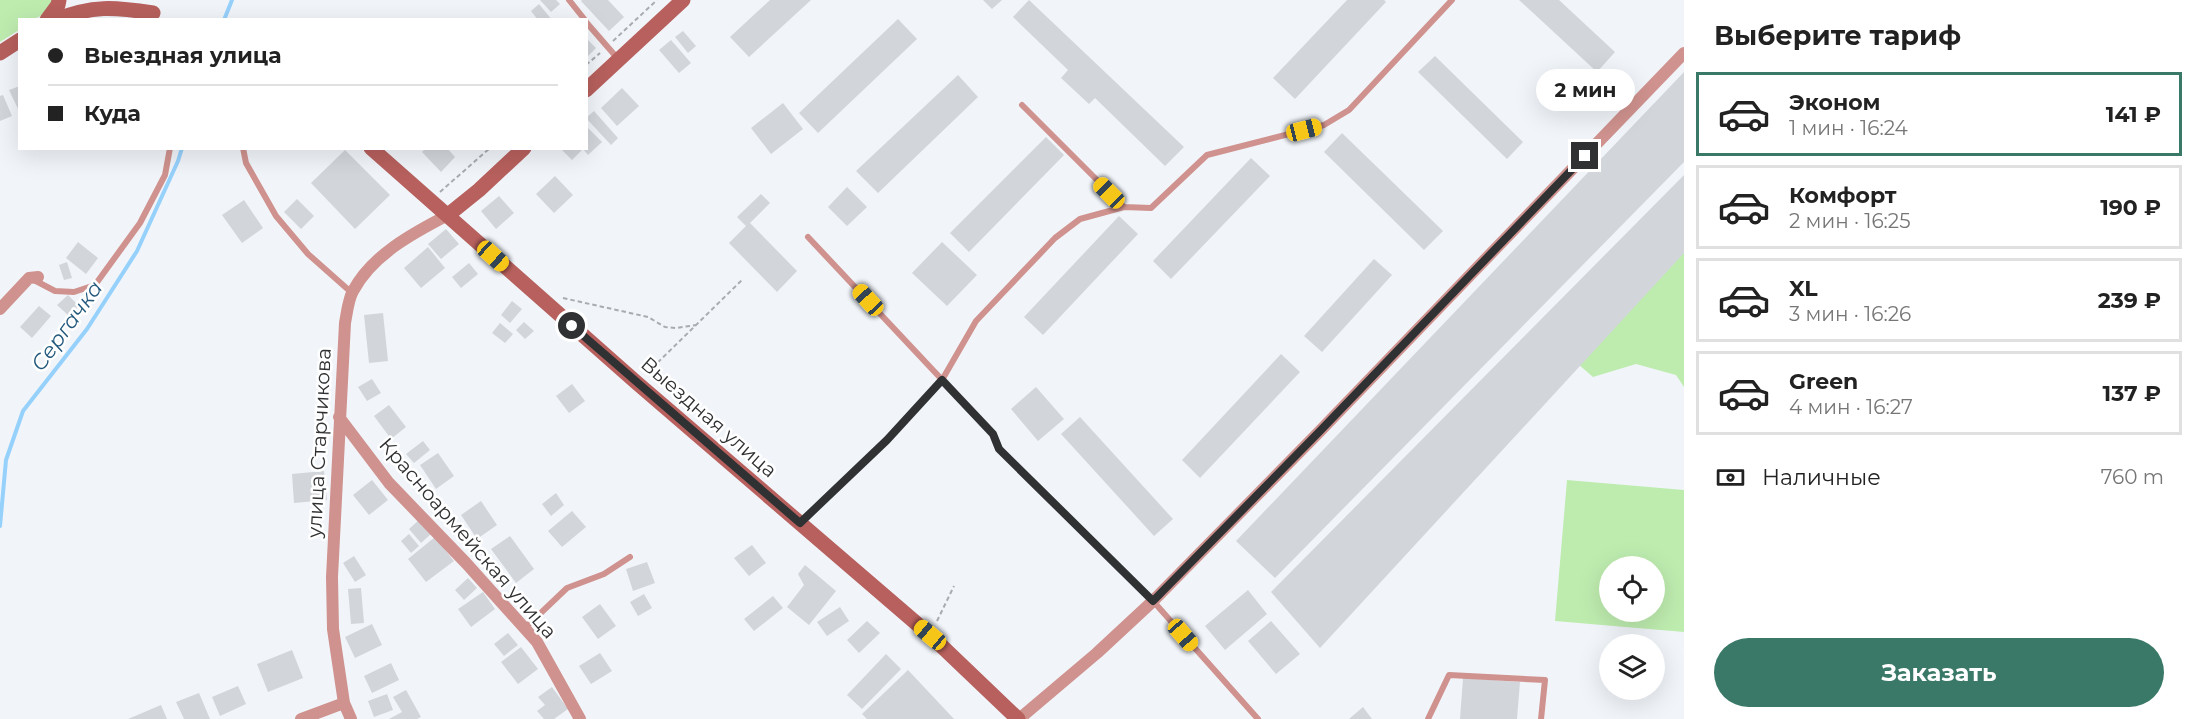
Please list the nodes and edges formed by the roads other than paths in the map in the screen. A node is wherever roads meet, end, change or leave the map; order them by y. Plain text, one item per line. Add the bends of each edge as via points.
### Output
1 (59, 0) edge
2 (132, 0) edge
3 (569, 0) edge
4 (683, 0) edge
5 (1452, 0) edge
6 (115, 14) edge
7 (159, 16) edge
8 (48, 18) edge
9 (60, 18) edge
10 (584, 18) edge
11 (588, 23) edge
12 (18, 41) edge
13 (1684, 52) edge
14 (0, 53) edge
15 (619, 60) junction
16 (588, 88) edge
17 (1022, 105) dead end
18 (170, 150) edge
19 (243, 150) edge
20 (372, 150) edge
21 (522, 150) edge
22 (1124, 207) junction
23 (447, 214) junction
24 (808, 237) dead end
25 (33, 277) joint
26 (351, 293) junction
27 (0, 309) edge
28 (942, 380) junction
29 (339, 417) junction
30 (800, 523) junction
31 (630, 557) dead end
32 (1153, 601) junction
33 (524, 628) junction
34 (344, 703) junction
35 (301, 719) edge
36 (351, 719) edge
37 (580, 719) edge
38 (1018, 719) edge
39 (1258, 719) edge
40 (1428, 719) edge
41 (1541, 719) edge

1 - 8 street
2 - 7 street
3 - 10 lane
4 - 15 street
5 - 22 lane via 1348,110 1324,125 1207,155 1151,208
6 - 7 street
6 - 9 street via 77,11
11 - 15 lane
12 - 14 street
13 - 32 street
15 - 16 street
17 - 22 lane
18 - 25 lane via 165,175 140,223 95,285 75,292 55,291
19 - 26 lane via 246,163 276,216 308,254
20 - 23 street, Выездная улица
21 - 23 street
22 - 28 lane via 1080,219 1055,238 976,321
23 - 26 street, улица Старчикова via 383,256
23 - 30 street, Выездная улица
24 - 28 lane
25 - 27 street
26 - 29 street, улица Старчикова via 345,323
28 - 30 lane via 887,440
28 - 32 lane via 993,434 999,449
29 - 33 street, Красноармейская улица via 389,483
29 - 34 street, улица Старчикова via 333,629
30 - 38 street, Выездная улица via 930,635
31 - 33 lane via 604,574 567,588
32 - 38 street
32 - 39 lane
33 - 37 street, Красноармейская улица via 537,642
34 - 35 street
34 - 36 street, улица Старчикова
40 - 41 lane via 1449,675 1545,680

